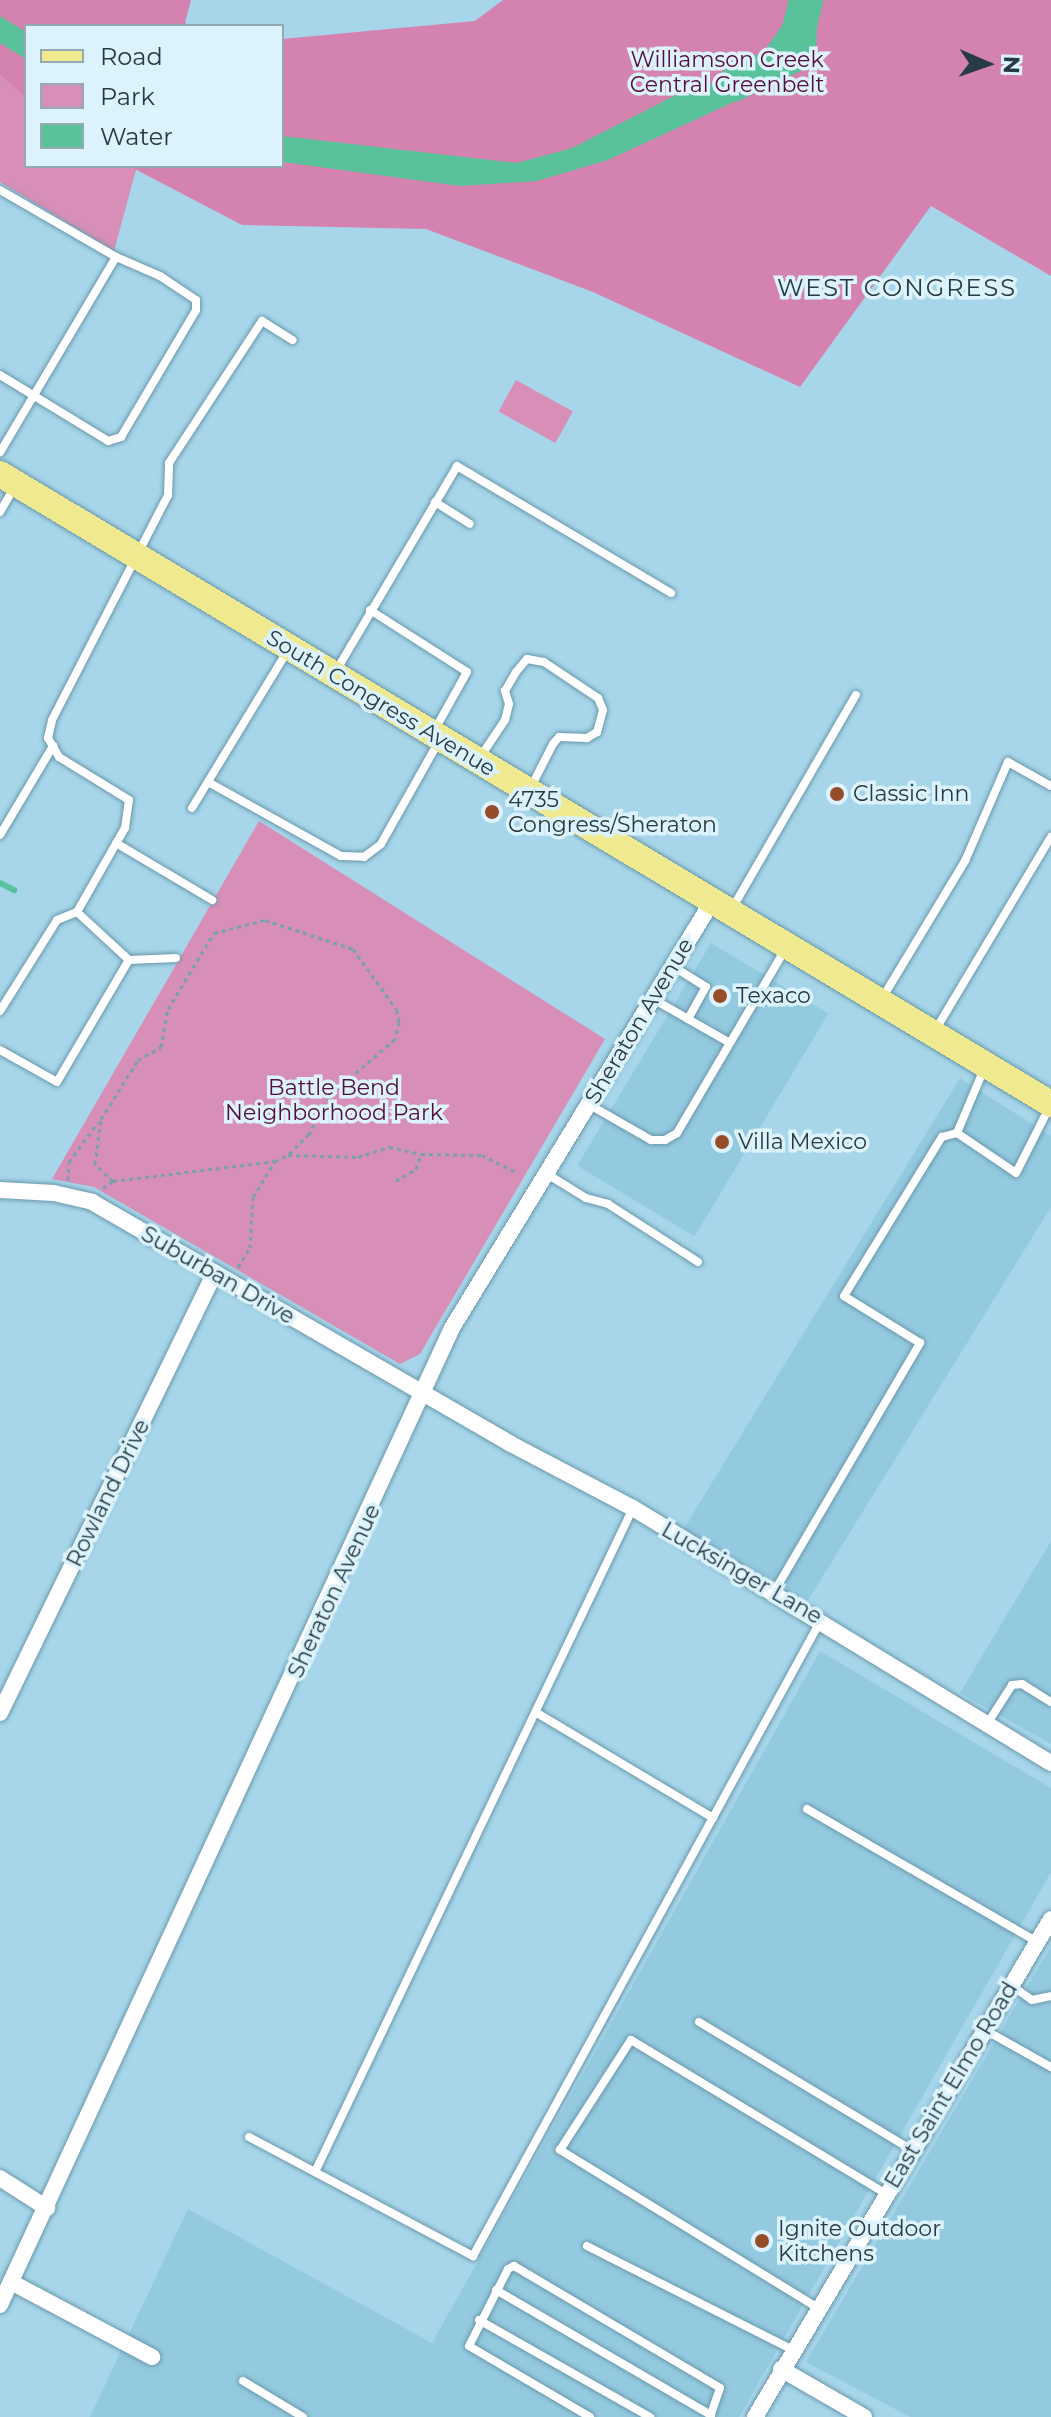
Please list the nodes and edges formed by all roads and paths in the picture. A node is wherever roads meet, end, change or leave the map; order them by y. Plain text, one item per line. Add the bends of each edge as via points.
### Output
1 (0, 190) edge
2 (116, 257) junction
3 (293, 340) dead end
4 (0, 375) edge
5 (33, 396) junction
6 (0, 452) edge
7 (8, 479) edge
8 (435, 502) junction
9 (0, 512) edge
10 (470, 524) dead end
11 (137, 556) junction
12 (671, 593) dead end
13 (370, 610) junction
14 (289, 648) junction
15 (333, 675) junction
16 (856, 695) dead end
17 (436, 736) junction
18 (53, 746) junction
19 (477, 761) junction
20 (208, 782) junction
21 (1051, 786) edge
22 (529, 792) junction
23 (192, 808) dead end
24 (0, 835) edge
25 (1051, 837) edge
26 (116, 843) junction
27 (212, 900) dead end
28 (722, 906) junction
29 (77, 912) junction
30 (788, 946) junction
31 (176, 958) dead end
32 (129, 960) junction
33 (673, 966) junction
34 (653, 999) junction
35 (880, 1001) junction
36 (0, 1011) edge
37 (688, 1019) junction
38 (933, 1033) junction
39 (730, 1043) junction
40 (0, 1050) edge
41 (986, 1065) junction
42 (588, 1104) junction
43 (1051, 1104) edge
44 (101, 1119) junction
45 (957, 1133) junction
46 (421, 1154) junction
47 (288, 1155) junction
48 (275, 1161) junction
49 (516, 1172) dead end
50 (546, 1174) junction
51 (68, 1180) dead end
52 (113, 1181) junction
53 (396, 1181) dead end
54 (103, 1188) dead end
55 (0, 1190) edge
56 (698, 1262) dead end
57 (238, 1268) dead end
58 (215, 1273) junction
59 (425, 1395) junction
60 (633, 1508) junction
61 (774, 1592) junction
62 (822, 1618) junction
63 (1051, 1702) edge
64 (0, 1713) edge
65 (537, 1713) junction
66 (986, 1725) junction
67 (1051, 1763) edge
68 (807, 1809) dead end
69 (713, 1818) junction
70 (1051, 1919) edge
71 (1037, 1942) junction
72 (1011, 1985) junction
73 (1051, 1996) edge
74 (699, 2022) dead end
75 (984, 2029) junction
76 (1051, 2067) edge
77 (249, 2137) dead end
78 (912, 2150) junction
79 (315, 2172) junction
80 (0, 2178) edge
81 (886, 2194) junction
82 (47, 2208) junction
83 (587, 2246) dead end
84 (11, 2282) junction
85 (496, 2290) junction
86 (0, 2305) edge
87 (818, 2308) junction
88 (479, 2320) junction
89 (793, 2350) junction
90 (152, 2357) dead end
91 (781, 2369) junction
92 (243, 2381) dead end
93 (710, 2416) edge
94 (303, 2417) edge
95 (590, 2417) edge
96 (650, 2417) edge
97 (755, 2417) edge
98 (864, 2417) edge

1 - 2 lane
2 - 5 lane
2 - 5 lane via 160,276 196,300 196,310 121,437 108,441
3 - 11 lane via 262,321 169,463 168,495
4 - 5 lane
5 - 6 lane
7 - 9 lane
7 - 11 main road, South Congress Avenue
8 - 10 lane
8 - 12 lane via 457,466
8 - 13 lane
11 - 14 main road, South Congress Avenue
11 - 18 lane via 52,720 48,738
13 - 15 lane
13 - 17 lane via 467,672
14 - 15 main road, South Congress Avenue
14 - 20 lane
15 - 17 main road, South Congress Avenue
16 - 28 lane
17 - 19 main road, South Congress Avenue
17 - 20 lane via 381,844 364,857 341,856
18 - 24 lane
18 - 26 lane via 59,757 129,800
19 - 22 main road, South Congress Avenue
19 - 22 lane via 505,720 505,691 516,672 527,659 544,662 598,698 603,710 597,732 587,738 559,737
20 - 23 lane
21 - 35 lane via 1008,762 965,861
22 - 28 main road, South Congress Avenue
25 - 38 lane
26 - 27 lane
26 - 29 lane
28 - 30 main road, South Congress Avenue
28 - 33 street, Sheraton Avenue
29 - 32 lane
29 - 36 lane via 57,920
30 - 35 main road, South Congress Avenue
30 - 39 lane
31 - 32 lane
32 - 40 lane via 57,1082
33 - 34 street, Sheraton Avenue
33 - 37 lane via 706,987
34 - 37 lane
34 - 42 street, Sheraton Avenue
35 - 38 main road, South Congress Avenue
37 - 39 lane
38 - 41 main road, South Congress Avenue
39 - 42 lane via 677,1133 665,1140 651,1140
41 - 43 main road, South Congress Avenue
41 - 45 lane
42 - 50 street, Sheraton Avenue
43 - 45 lane via 1016,1173
44 - 47 path via 138,1060 161,1047 168,1009 214,933 275,922 353,949 397,1010 399,1022 395,1039 329,1096 309,1134
44 - 51 path via 69,1162
44 - 52 path via 95,1164
45 - 61 lane via 942,1137 844,1296 920,1343
46 - 47 path via 389,1147 358,1157
46 - 49 path via 482,1155
46 - 53 path via 416,1169
47 - 48 path
48 - 52 path
48 - 57 path via 256,1186 250,1248
50 - 56 lane via 586,1198 608,1204
50 - 59 street, Sheraton Avenue via 452,1328
52 - 54 path
55 - 58 street, Suburban Drive via 54,1193 92,1202
58 - 59 street, Suburban Drive
58 - 64 street, Rowland Drive
59 - 60 street, Lucksinger Lane
59 - 82 street, Sheraton Avenue
60 - 61 street, Lucksinger Lane
60 - 65 lane
61 - 62 street, Lucksinger Lane
62 - 66 street, Lucksinger Lane via 911,1681
62 - 69 lane
63 - 66 lane via 1022,1684 1012,1685
65 - 69 lane
65 - 79 lane
66 - 67 street, Lucksinger Lane
68 - 71 lane
69 - 79 lane via 473,2256
70 - 71 street, East Saint Elmo Road
71 - 72 street, East Saint Elmo Road
72 - 73 lane via 1032,2000
72 - 75 street, East Saint Elmo Road
74 - 78 lane
75 - 76 lane
75 - 78 street, East Saint Elmo Road
77 - 79 lane
78 - 81 street, East Saint Elmo Road
80 - 82 street
81 - 87 street, East Saint Elmo Road
81 - 87 lane via 631,2040 560,2150
82 - 84 street, Sheraton Avenue
83 - 89 lane
84 - 86 street, Sheraton Avenue
84 - 90 street
85 - 88 lane
85 - 93 lane
85 - 93 lane via 514,2266 720,2388
87 - 89 street, East Saint Elmo Road
88 - 95 lane via 469,2346
88 - 96 lane
89 - 91 street, East Saint Elmo Road
91 - 97 street, East Saint Elmo Road
91 - 98 street
92 - 94 lane

